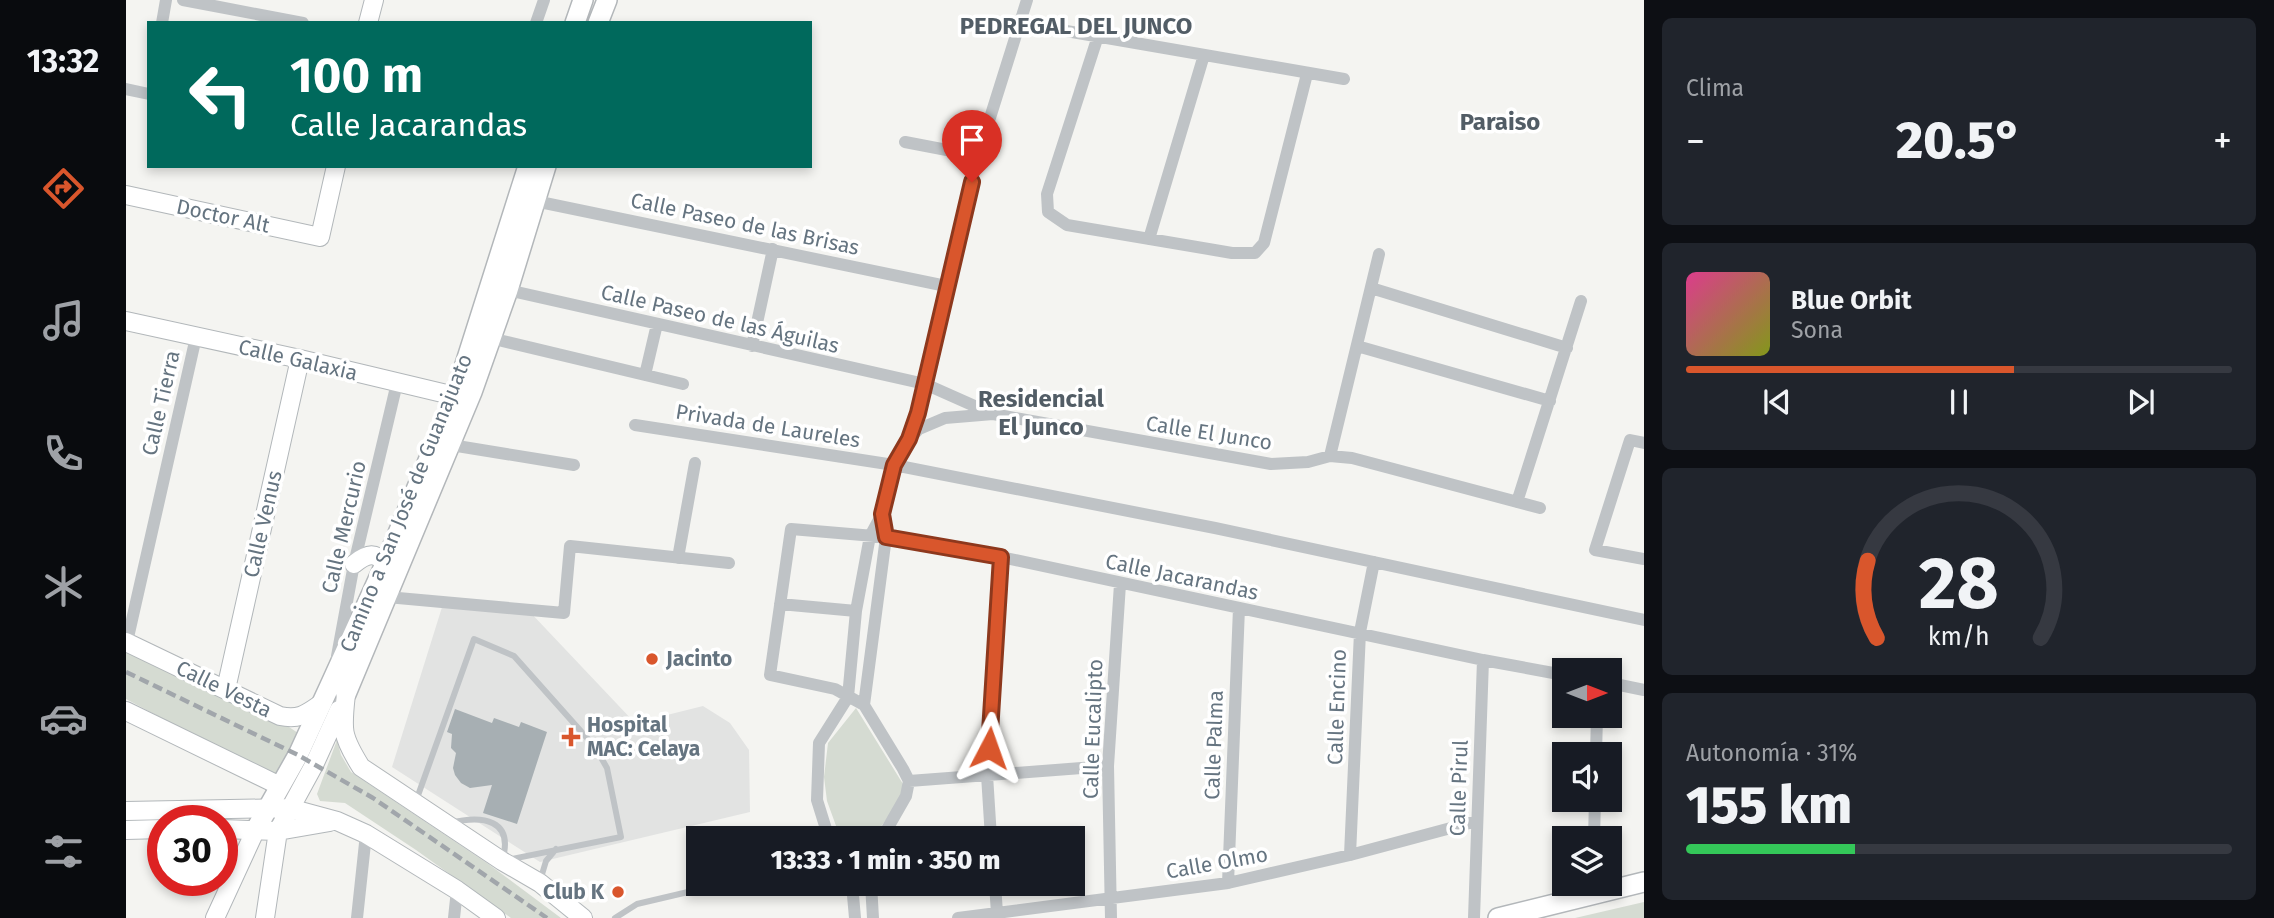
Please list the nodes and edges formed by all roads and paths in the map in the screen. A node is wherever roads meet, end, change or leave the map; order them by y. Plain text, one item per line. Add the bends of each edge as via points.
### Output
1 (166, 0) edge
2 (183, 0) edge
3 (374, 0) edge
4 (544, 0) edge
5 (583, 0) edge
6 (607, 0) edge
7 (1027, 0) edge
8 (162, 21) edge
9 (293, 21) edge
10 (369, 21) edge
11 (537, 21) edge
12 (576, 21) edge
13 (599, 21) edge
14 (1020, 23) junction
15 (1098, 36) junction
16 (1204, 55) junction
17 (1307, 74) junction
18 (1344, 79) dead end
19 (126, 89) edge
20 (147, 92) edge
21 (905, 142) dead end
22 (978, 156) junction
23 (336, 168) edge
24 (530, 168) edge
25 (531, 168) edge
26 (545, 168) edge
27 (126, 195) edge
28 (535, 201) junction
29 (1149, 239) junction
30 (773, 249) junction
31 (1378, 254) dead end
32 (946, 286) junction
33 (1371, 288) junction
34 (508, 290) junction
35 (1581, 301) dead end
36 (126, 321) edge
37 (657, 324) junction
38 (196, 337) junction
39 (491, 338) junction
40 (752, 346) junction
41 (1357, 346) junction
42 (1567, 348) junction
43 (300, 359) junction
44 (645, 375) junction
45 (397, 383) junction
46 (683, 384) dead end
47 (925, 384) junction
48 (461, 399) junction
49 (1550, 401) junction
50 (993, 414) junction
51 (635, 425) dead end
52 (909, 439) junction
53 (1644, 443) edge
54 (451, 445) junction
55 (1330, 456) junction
56 (695, 463) dead end
57 (574, 465) dead end
58 (894, 465) junction
59 (1517, 502) junction
60 (1540, 508) dead end
61 (882, 514) junction
62 (870, 536) junction
63 (886, 537) junction
64 (1001, 557) junction
65 (678, 558) junction
66 (1644, 559) edge
67 (1374, 562) junction
68 (729, 563) dead end
69 (354, 565) junction
70 (392, 566) junction
71 (1120, 584) junction
72 (387, 597) junction
73 (780, 604) junction
74 (1239, 608) junction
75 (856, 611) junction
76 (1644, 620) edge
77 (1360, 632) junction
78 (126, 642) edge
79 (1483, 660) junction
80 (1552, 673) edge
81 (1622, 685) edge
82 (339, 687) junction
83 (226, 689) junction
84 (1644, 690) edge
85 (848, 697) junction
86 (322, 703) junction
87 (864, 705) junction
88 (126, 711) edge
89 (1108, 766) junction
90 (987, 775) junction
91 (909, 781) junction
92 (280, 786) junction
93 (416, 803) junction
94 (267, 808) junction
95 (289, 808) junction
96 (126, 811) edge
97 (337, 821) junction
98 (1477, 821) junction
99 (447, 824) junction
100 (825, 826) edge
101 (889, 826) edge
102 (990, 826) edge
103 (238, 829) edge
104 (256, 829) junction
105 (126, 830) edge
106 (147, 830) edge
107 (278, 831) junction
108 (366, 834) junction
109 (556, 849) junction
110 (1350, 855) junction
111 (502, 861) junction
112 (1644, 882) edge
113 (540, 883) junction
114 (1228, 883) junction
115 (1622, 885) edge
116 (457, 890) junction
117 (686, 892) edge
118 (853, 896) edge
119 (872, 896) edge
120 (996, 896) edge
121 (1573, 896) edge
122 (1110, 899) junction
123 (997, 913) junction
124 (215, 918) edge
125 (265, 918) edge
126 (357, 918) edge
127 (454, 918) edge
128 (496, 918) edge
129 (583, 918) edge
130 (615, 918) edge
131 (855, 918) edge
132 (873, 918) edge
133 (958, 918) edge
134 (1111, 918) edge
135 (1474, 918) edge
136 (1498, 918) edge

1 - 8 street
2 - 9 street
3 - 10 main road
4 - 11 street
5 - 12 main road
6 - 13 main road
7 - 14 street
14 - 15 street
14 - 22 street
15 - 16 street
15 - 29 street via 1047,194 1048,212 1067,225
16 - 17 street
16 - 29 street
17 - 18 street
17 - 29 street via 1264,243 1255,253
19 - 20 street
21 - 22 street
22 - 32 street
23 - 27 main road, Doctor Alt via 320,237
24 - 48 main road, Camino a San José de Guanajuato
25 - 28 main road via 526,194
26 - 28 main road, Camino a San José de Guanajuato
28 - 30 street, Calle Paseo de las Brisas
28 - 34 main road, Camino a San José de Guanajuato
30 - 32 street, Calle Paseo de las Brisas
30 - 40 street
31 - 33 street
32 - 47 street
33 - 41 street
33 - 42 street
34 - 37 street, Calle Paseo de las Águilas
34 - 39 main road, Camino a San José de Guanajuato
35 - 42 street
36 - 38 main road, Calle Galaxia
37 - 40 street, Calle Paseo de las Águilas
37 - 44 street
38 - 43 main road, Calle Galaxia
38 - 78 street, Calle Tierra
39 - 44 street
39 - 48 main road, Camino a San José de Guanajuato
40 - 47 street, Calle Paseo de las Águilas
41 - 49 street
41 - 55 street
42 - 49 street
43 - 45 main road, Calle Galaxia
43 - 83 main road, Calle Venus
44 - 46 street
45 - 48 main road, Calle Galaxia
45 - 69 street, Calle Mercurio
47 - 50 street, Calle El Junco
47 - 52 street
48 - 54 main road, Camino a San José de Guanajuato
48 - 70 main road, Camino a San José de Guanajuato
49 - 59 street
50 - 52 street, Calle El Junco via 945,418 919,429
50 - 55 street, Calle El Junco via 1271,464 1308,463
51 - 58 street, Privada de Laureles
52 - 58 street
53 - 66 street via 1630,440 1595,550
54 - 57 street
54 - 70 main road, Camino a San José de Guanajuato
55 - 59 street, Calle El Junco
56 - 65 street
58 - 61 street
58 - 67 street, Privada de Laureles
59 - 60 street, Calle El Junco
61 - 62 street
61 - 63 street
62 - 63 street, Calle Jacarandas
62 - 73 street, Calle Jacarandas via 791,528
62 - 75 street
63 - 64 street, Calle Jacarandas
63 - 87 street
64 - 71 street, Calle Jacarandas
64 - 90 street
65 - 68 street
65 - 72 street via 570,546 564,613
67 - 76 street, Privada de Laureles
67 - 77 street, Calle Encino
69 - 70 main road via 372,554
69 - 82 street, Calle Mercurio
70 - 72 main road, Camino a San José de Guanajuato
70 - 82 main road, Camino a San José de Guanajuato
71 - 74 street, Calle Jacarandas
71 - 89 street, Calle Eucalipto
72 - 82 main road, Camino a San José de Guanajuato
73 - 75 street
73 - 85 street via 770,675 835,689
74 - 77 street, Calle Jacarandas
74 - 114 street, Calle Palma
75 - 85 street
77 - 79 street, Calle Jacarandas
77 - 110 street, Calle Encino
78 - 83 main road, Calle Vesta
79 - 80 street, Calle Jacarandas
79 - 98 street, Calle Pirul
81 - 84 street
82 - 86 main road, Camino a San José de Guanajuato
82 - 93 main road via 342,728 361,767
82 - 95 main road, Camino a San José de Guanajuato via 314,765
83 - 86 main road, Calle Vesta via 294,719
85 - 87 street
85 - 100 street via 819,743 817,800
86 - 92 main road, Camino a San José de Guanajuato
87 - 91 street
88 - 92 main road
89 - 90 street
89 - 122 street, Calle Eucalipto
90 - 91 street
90 - 102 street
91 - 101 street
92 - 94 main road, Camino a San José de Guanajuato
93 - 99 main road
93 - 109 lane via 474,639 523,664 595,747 607,768 621,837
94 - 95 main road
94 - 96 main road
94 - 104 main road, Camino a San José de Guanajuato
95 - 97 main road
95 - 107 main road, Camino a San José de Guanajuato
97 - 107 main road
97 - 108 main road
98 - 110 street, Calle Olmo
98 - 135 street, Calle Pirul
99 - 111 main road
99 - 111 lane via 472,818 490,821 504,832 507,846
103 - 104 main road
104 - 107 main road
104 - 124 main road
105 - 106 main road
107 - 125 main road, Camino a San José de Guanajuato
108 - 116 main road
108 - 126 street
109 - 111 lane
109 - 113 lane via 546,861
110 - 114 street, Calle Olmo
111 - 113 main road
112 - 115 main road
113 - 129 main road
114 - 122 street, Calle Olmo
116 - 127 street
116 - 128 main road
117 - 130 lane via 637,904
118 - 131 street
119 - 132 street
120 - 123 street
121 - 136 main road
122 - 123 street, Calle Olmo
122 - 134 street, Calle Eucalipto
123 - 133 street, Calle Olmo

